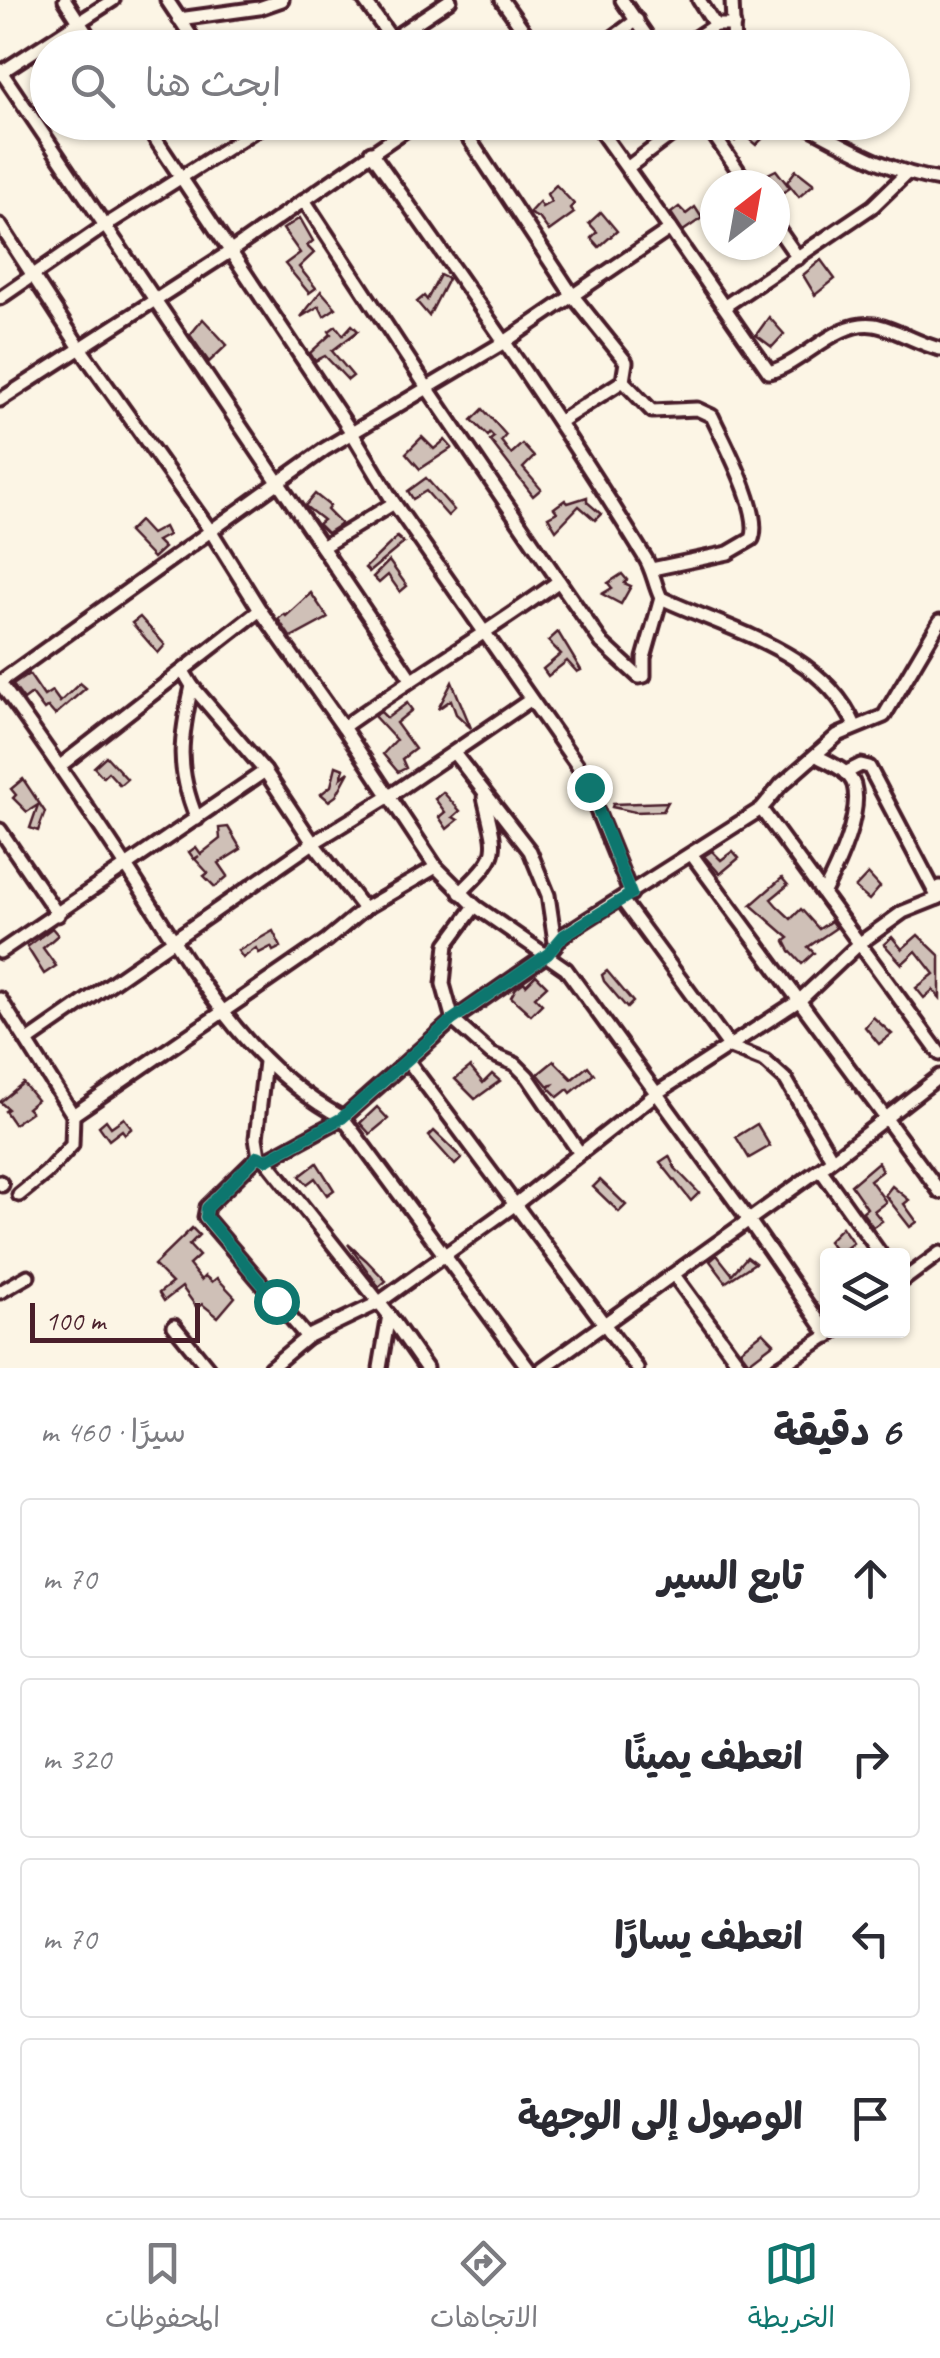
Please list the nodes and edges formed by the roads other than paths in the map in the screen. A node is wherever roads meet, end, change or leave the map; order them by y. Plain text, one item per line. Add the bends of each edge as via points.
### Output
1 (64, 0) edge
2 (113, 0) edge
3 (167, 0) edge
4 (282, 0) edge
5 (364, 0) edge
6 (450, 0) edge
7 (502, 0) edge
8 (622, 0) edge
9 (700, 0) edge
10 (732, 0) edge
11 (180, 20) junction
12 (636, 20) junction
13 (79, 21) junction
14 (412, 24) junction
15 (734, 24) junction
16 (715, 25) junction
17 (65, 30) edge
18 (85, 30) edge
19 (186, 30) edge
20 (385, 30) edge
21 (403, 30) edge
22 (416, 30) edge
23 (521, 30) edge
24 (623, 30) edge
25 (643, 30) edge
26 (707, 30) edge
27 (734, 30) edge
28 (30, 53) edge
29 (0, 72) edge
30 (30, 117) edge
31 (45, 140) edge
32 (156, 140) edge
33 (234, 140) edge
34 (390, 140) edge
35 (470, 140) edge
36 (607, 140) edge
37 (664, 140) edge
38 (717, 140) edge
39 (837, 140) edge
40 (372, 152) junction
41 (627, 168) junction
42 (738, 170) edge
43 (906, 174) junction
44 (180, 178) junction
45 (940, 180) edge
46 (304, 200) junction
47 (0, 225) edge
48 (103, 227) junction
49 (670, 229) junction
50 (790, 247) edge
51 (231, 252) junction
52 (798, 258) junction
53 (34, 277) junction
54 (573, 296) junction
55 (0, 298) edge
56 (154, 300) junction
57 (726, 306) junction
58 (506, 341) junction
59 (80, 348) junction
60 (940, 349) edge
61 (623, 381) junction
62 (428, 390) junction
63 (0, 400) edge
64 (559, 422) junction
65 (352, 433) junction
66 (280, 482) junction
67 (394, 504) junction
68 (212, 533) junction
69 (322, 548) junction
70 (652, 570) junction
71 (559, 581) junction
72 (661, 598) junction
73 (260, 610) junction
74 (940, 621) edge
75 (486, 634) junction
76 (183, 671) junction
77 (411, 679) junction
78 (0, 682) edge
79 (192, 686) junction
80 (530, 700) junction
81 (855, 726) junction
82 (343, 727) junction
83 (454, 753) junction
84 (817, 756) junction
85 (60, 766) junction
86 (265, 772) junction
87 (845, 773) junction
88 (483, 792) junction
89 (388, 797) junction
90 (761, 808) junction
91 (196, 819) junction
92 (0, 830) edge
93 (312, 843) junction
94 (692, 854) junction
95 (127, 867) junction
96 (436, 867) junction
97 (824, 892) junction
98 (460, 893) junction
99 (939, 895) edge
100 (626, 897) junction
101 (475, 906) junction
102 (364, 909) junction
103 (58, 915) junction
104 (175, 941) junction
105 (555, 942) junction
106 (860, 943) junction
107 (0, 952) edge
108 (548, 954) junction
109 (0, 999) edge
110 (800, 1000) junction
111 (221, 1012) junction
112 (452, 1020) junction
113 (28, 1041) junction
114 (730, 1047) junction
115 (940, 1054) edge
116 (408, 1060) junction
117 (265, 1062) junction
118 (940, 1076) edge
119 (658, 1093) junction
120 (73, 1115) junction
121 (342, 1118) junction
122 (884, 1119) junction
123 (579, 1152) junction
124 (262, 1158) junction
125 (832, 1159) junction
126 (820, 1169) junction
127 (940, 1192) edge
128 (19, 1195) dead end
129 (517, 1204) junction
130 (748, 1219) junction
131 (876, 1248) edge
132 (940, 1254) edge
133 (443, 1256) junction
134 (674, 1275) junction
135 (910, 1275) edge
136 (28, 1276) dead end
137 (0, 1292) edge
138 (378, 1302) junction
139 (388, 1314) junction
140 (820, 1317) edge
141 (603, 1323) junction
142 (174, 1326) dead end
143 (306, 1337) junction
144 (824, 1338) edge
145 (208, 1368) edge
146 (270, 1368) edge
147 (380, 1368) edge
148 (426, 1368) edge
149 (528, 1368) edge
150 (543, 1368) edge
151 (637, 1368) edge
152 (742, 1368) edge
153 (778, 1368) edge

1 - 13 street
2 - 13 street
3 - 11 street
4 - 11 street
5 - 20 street
6 - 14 street
7 - 23 street
8 - 12 street
9 - 16 street
10 - 15 street
11 - 19 street
12 - 24 street
12 - 25 street
13 - 17 street
13 - 18 street
14 - 21 street
14 - 22 street
15 - 16 street
15 - 27 street
16 - 26 street
28 - 29 street
29 - 30 street
31 - 48 street
32 - 44 street
33 - 44 street
34 - 40 street
35 - 54 street
36 - 41 street
37 - 41 street
38 - 42 street
39 - 43 street
40 - 46 street
40 - 58 street
41 - 49 street
43 - 45 street
43 - 52 street
44 - 48 street
44 - 51 street
46 - 51 street
46 - 62 street
47 - 53 street
48 - 53 street
48 - 56 street
49 - 54 street
49 - 57 street
50 - 52 street
51 - 56 street
51 - 65 street
52 - 57 street
53 - 55 street
53 - 59 street
54 - 58 street
54 - 61 street via 626,362
56 - 59 street
56 - 66 street
57 - 60 street via 769,372 869,324
58 - 62 street
58 - 64 street
59 - 63 street
59 - 68 street
61 - 64 street
61 - 70 street via 652,411 697,409 712,416 756,528 752,539 728,553
62 - 65 street
62 - 71 street
64 - 70 street
65 - 66 street
65 - 67 street
66 - 68 street
66 - 69 street
67 - 69 street
67 - 75 street
68 - 73 street
68 - 78 street
69 - 77 street
70 - 72 street
71 - 72 street via 602,643 639,677
71 - 75 street
72 - 81 street via 815,671
73 - 76 street
73 - 82 street
74 - 81 street via 889,712
75 - 77 street
75 - 80 street
76 - 79 street
76 - 85 street
77 - 82 street
78 - 85 street
79 - 86 street
79 - 91 street via 180,761
80 - 83 street
80 - 100 street via 589,787
81 - 84 street
82 - 89 street
83 - 88 street
83 - 89 street
84 - 87 street
84 - 90 street
85 - 95 street
86 - 91 street
86 - 93 street
87 - 97 street via 854,785 853,810
87 - 99 street via 869,768
88 - 98 street via 496,848 490,864
88 - 105 street via 530,851 548,895
89 - 93 street
89 - 96 street
90 - 94 street
90 - 97 street
91 - 95 street
92 - 103 street
93 - 102 street
93 - 104 street
94 - 100 street
94 - 110 street
95 - 103 street
95 - 104 street
96 - 98 street
96 - 102 street
97 - 106 street
98 - 101 street
99 - 106 street
100 - 105 street
100 - 114 street
101 - 108 street
101 - 112 street via 447,944 444,984
102 - 111 street
103 - 107 street
104 - 111 street
104 - 113 street
105 - 108 street
106 - 110 street
106 - 115 street
108 - 112 street
108 - 119 street
109 - 113 street
110 - 114 street
110 - 122 street
111 - 117 street
111 - 120 street
112 - 116 street
112 - 123 street via 491,1054 516,1064
113 - 120 street
114 - 119 street
114 - 125 street via 765,1061 786,1080
116 - 121 street
116 - 129 street
117 - 121 street
117 - 124 street via 256,1138
118 - 122 street
119 - 123 street
119 - 130 street
120 - 128 street via 72,1145
121 - 124 street
121 - 133 street
122 - 125 street
122 - 127 street
123 - 129 street
124 - 138 street
124 - 143 street via 207,1208 206,1217
125 - 126 street
126 - 130 street
126 - 131 street
129 - 133 street
129 - 141 street
130 - 134 street
130 - 140 street
132 - 135 street
133 - 138 street
133 - 149 street
134 - 141 street
134 - 152 street
136 - 137 street
138 - 139 street
138 - 143 street
139 - 147 street
139 - 148 street
141 - 150 street
141 - 151 street
142 - 145 street
143 - 146 street
144 - 153 street

